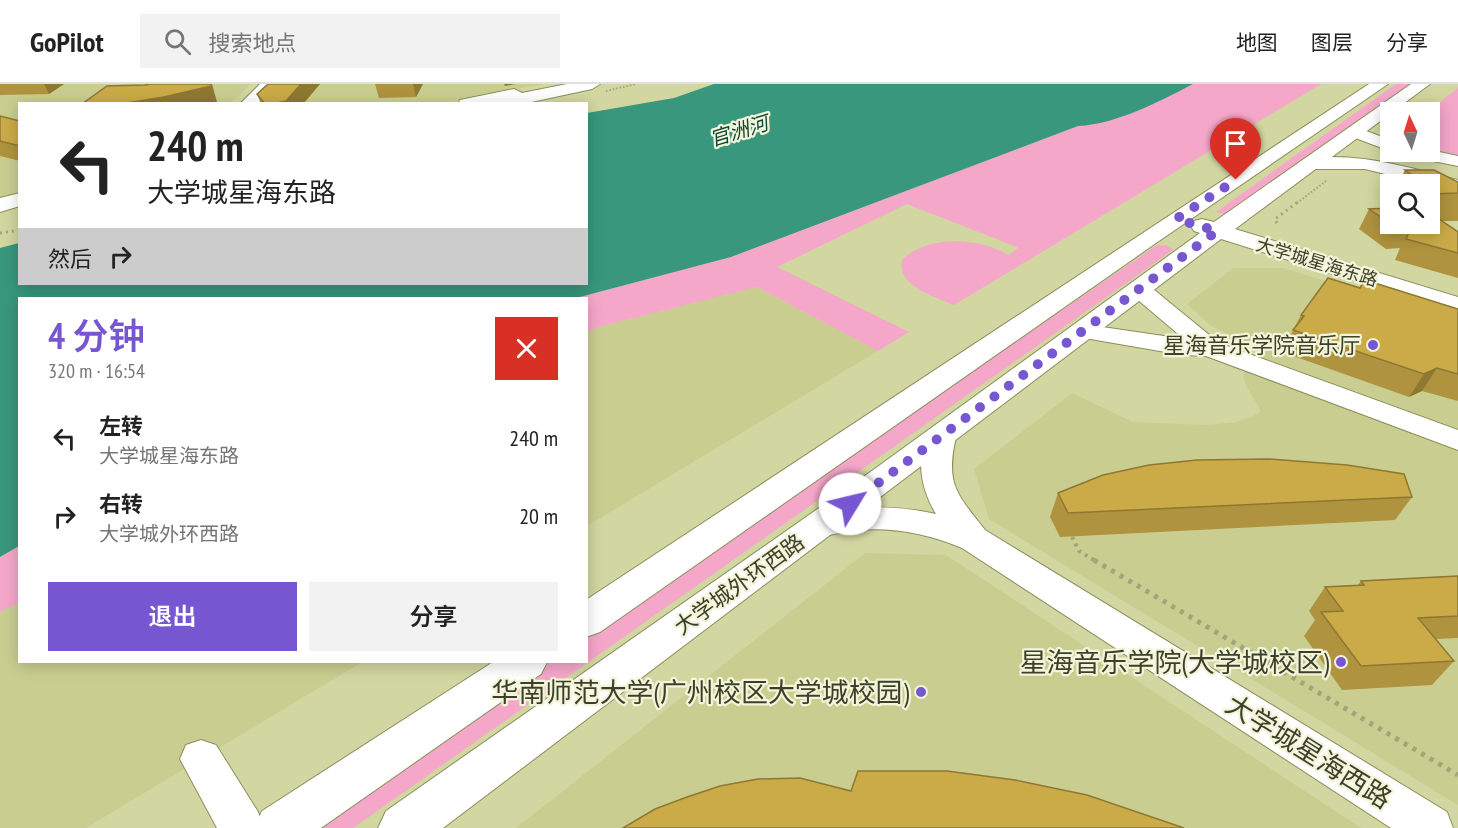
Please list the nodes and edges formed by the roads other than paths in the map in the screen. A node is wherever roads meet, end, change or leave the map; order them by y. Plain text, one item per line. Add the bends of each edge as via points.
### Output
1 (269, 84) edge
2 (563, 84) edge
3 (592, 84) edge
4 (1380, 84) edge
5 (1422, 84) edge
6 (250, 102) edge
7 (476, 102) edge
8 (504, 102) edge
9 (1356, 132) junction
10 (1380, 142) edge
11 (1440, 157) edge
12 (1458, 161) edge
13 (1310, 165) junction
14 (1458, 186) edge
15 (18, 200) edge
16 (0, 205) edge
17 (18, 208) edge
18 (0, 212) edge
19 (1176, 219) junction
20 (1148, 238) junction
21 (1203, 241) junction
22 (1139, 289) junction
23 (1458, 305) edge
24 (1082, 331) junction
25 (1210, 348) junction
26 (941, 437) junction
27 (1458, 441) edge
28 (818, 526) junction
29 (974, 539) junction
30 (588, 620) edge
31 (525, 663) edge
32 (201, 759) dead end
33 (242, 828) edge
34 (279, 828) edge
35 (403, 828) edge
36 (1431, 828) edge

1 - 6 street
2 - 7 main road
3 - 8 main road
4 - 19 main road
5 - 9 main road, 大学城外环西路
9 - 10 street
9 - 13 main road, 大学城外环西路
11 - 12 street
13 - 14 street via 1358,163
13 - 21 main road, 大学城外环西路
15 - 16 main road
17 - 18 main road
19 - 20 main road
19 - 21 main road, 大学城星海东路
20 - 21 main road via 1174,244
20 - 30 main road
21 - 22 main road, 大学城外环西路
21 - 23 main road, 大学城星海东路
22 - 24 main road, 大学城外环西路
22 - 25 street
24 - 25 street
24 - 26 main road, 大学城外环西路
25 - 27 street
26 - 28 main road, 大学城外环西路
26 - 29 street, 大学城星海西路 via 935,467 939,492 953,516
28 - 29 street, 大学城星海西路 via 850,520 913,520
28 - 35 main road, 大学城外环西路
29 - 36 street, 大学城星海西路
31 - 34 main road
32 - 33 street

